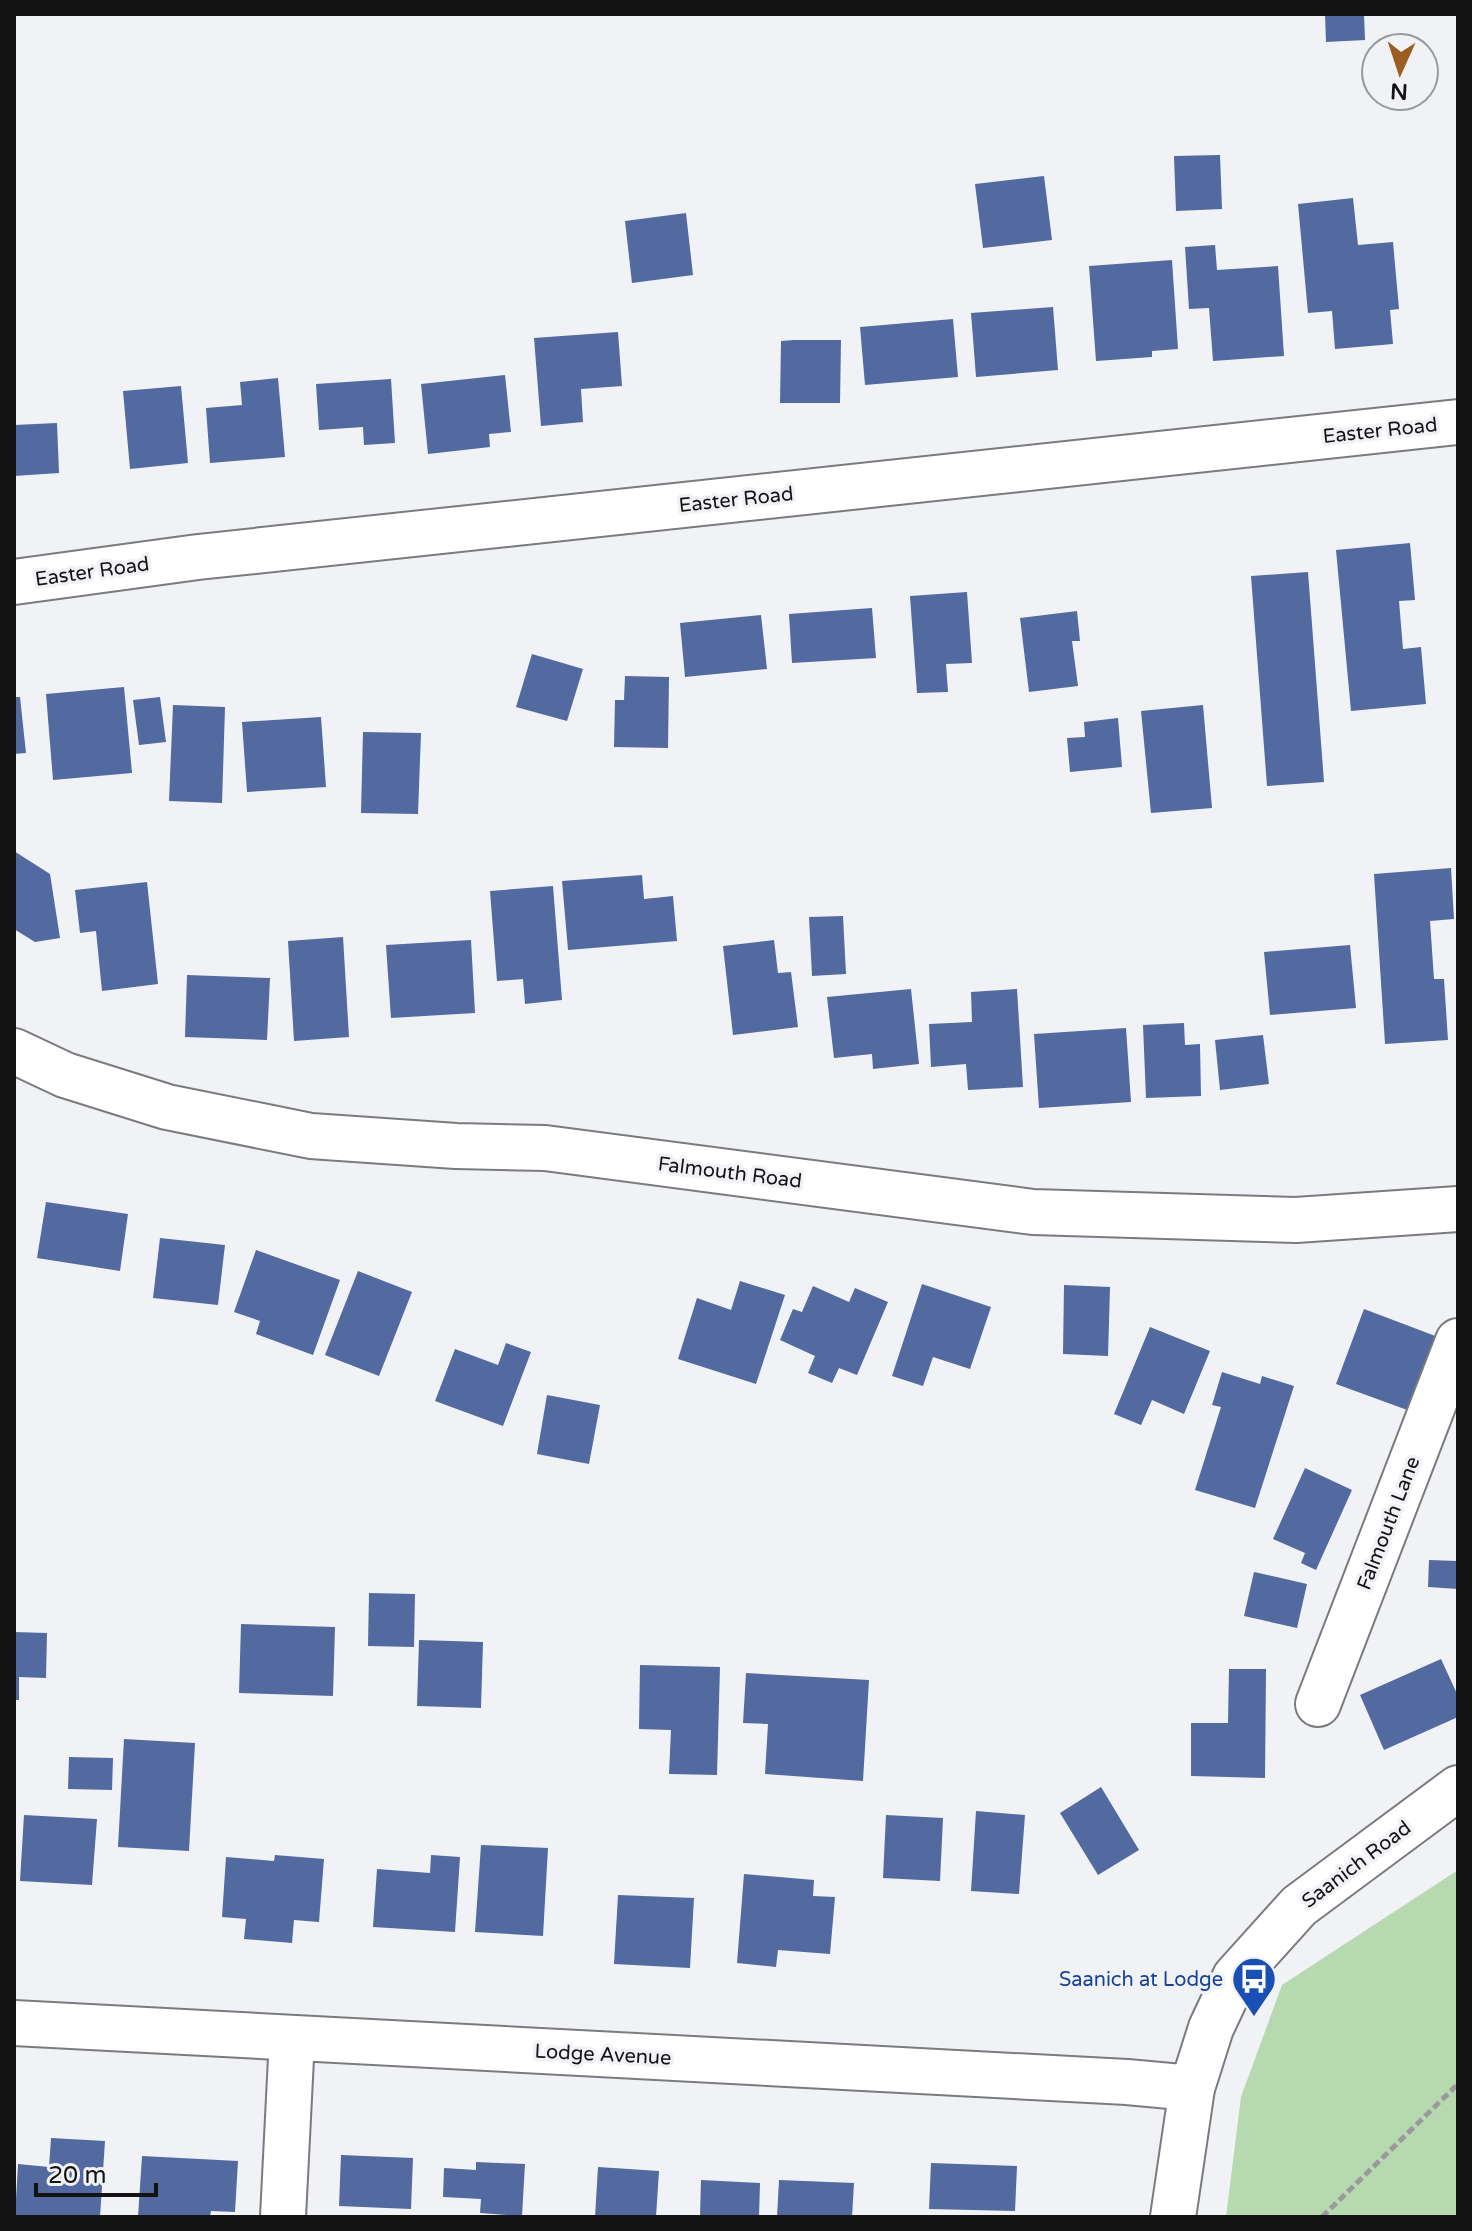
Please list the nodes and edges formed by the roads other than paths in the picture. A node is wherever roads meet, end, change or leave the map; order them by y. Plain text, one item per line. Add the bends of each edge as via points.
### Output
1 (1458, 422) edge
2 (14, 582) edge
3 (14, 1051) edge
4 (1458, 1209) edge
5 (1458, 1341) edge
6 (1318, 1704) dead end
7 (1458, 1788) edge
8 (14, 2023) edge
9 (292, 2038) junction
10 (1192, 2088) junction
11 (283, 2217) edge
12 (1173, 2217) edge

1 - 2 street, Easter Road via 213,555
3 - 4 street, Falmouth Road via 65,1075 167,1107 311,1136 545,1148 1033,1212 1296,1220
5 - 6 street, Falmouth Lane
7 - 10 street, Saanich Road via 1299,1906 1235,1977
8 - 9 street, Lodge Avenue
9 - 10 street, Lodge Avenue
9 - 11 street
10 - 12 street, Saanich Road

